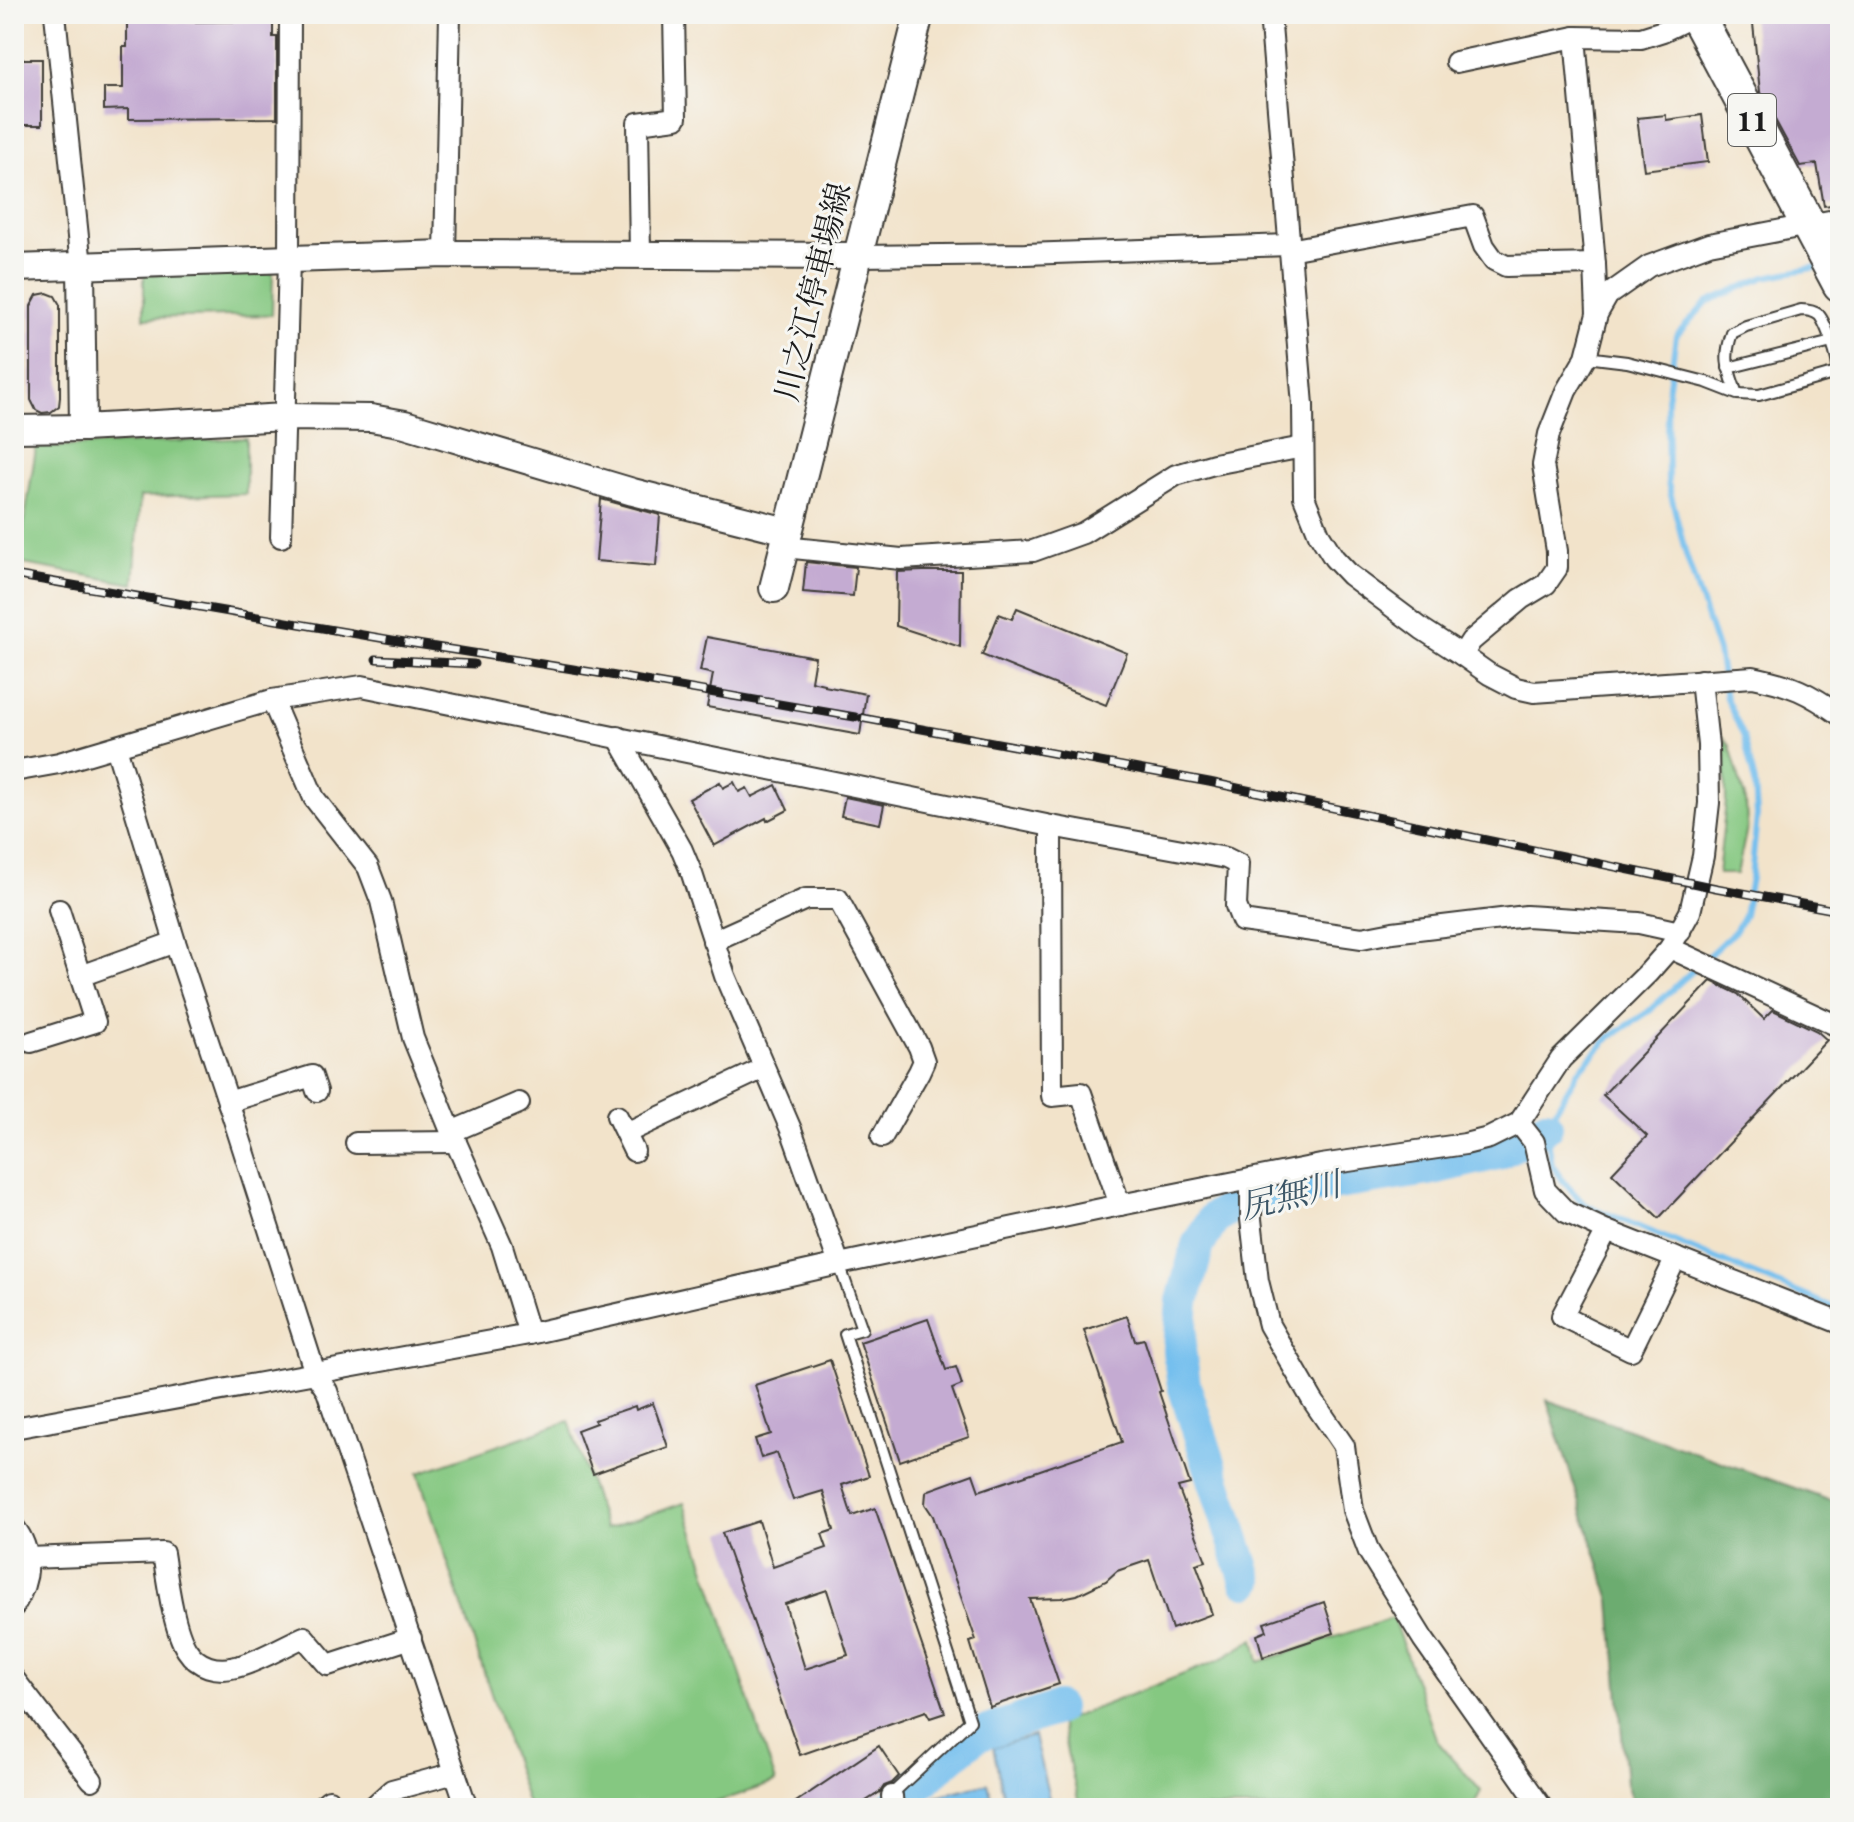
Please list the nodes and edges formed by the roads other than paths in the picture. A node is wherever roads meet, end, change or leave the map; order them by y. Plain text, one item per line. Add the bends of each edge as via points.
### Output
1 (55, 14) edge
2 (290, 14) edge
3 (450, 14) edge
4 (674, 14) edge
5 (919, 14) edge
6 (1270, 14) edge
7 (1696, 14) edge
8 (1575, 37) junction
9 (1456, 62) dead end
10 (1824, 222) edge
11 (1288, 247) junction
12 (445, 254) junction
13 (640, 255) junction
14 (858, 256) junction
15 (289, 260) junction
16 (1595, 264) junction
17 (81, 266) junction
18 (14, 268) edge
19 (1840, 284) edge
20 (1597, 314) junction
21 (1832, 342) junction
22 (1586, 357) junction
23 (1728, 368) junction
24 (1737, 394) junction
25 (285, 417) junction
26 (83, 428) junction
27 (14, 429) edge
28 (1303, 447) junction
29 (281, 537) dead end
30 (786, 539) junction
31 (774, 588) dead end
32 (1462, 655) junction
33 (1701, 680) junction
34 (272, 700) junction
35 (1840, 715) edge
36 (618, 737) junction
37 (116, 747) junction
38 (14, 771) edge
39 (1051, 826) junction
40 (59, 910) dead end
41 (713, 941) junction
42 (175, 942) junction
43 (1680, 945) junction
44 (80, 976) junction
45 (1840, 1027) edge
46 (31, 1042) dead end
47 (764, 1068) junction
48 (317, 1091) dead end
49 (228, 1102) junction
50 (519, 1103) dead end
51 (1519, 1123) junction
52 (626, 1133) dead end
53 (453, 1137) junction
54 (882, 1137) dead end
55 (356, 1143) dead end
56 (1251, 1179) junction
57 (1120, 1205) junction
58 (1607, 1231) junction
59 (1676, 1258) junction
60 (839, 1264) junction
61 (1840, 1323) edge
62 (529, 1334) junction
63 (315, 1373) junction
64 (14, 1428) edge
65 (14, 1527) edge
66 (28, 1558) junction
67 (14, 1606) edge
68 (411, 1638) junction
69 (14, 1679) edge
70 (455, 1773) junction
71 (92, 1780) dead end
72 (892, 1802) edge
73 (319, 1808) edge
74 (337, 1808) edge
75 (372, 1808) edge
76 (467, 1808) edge
77 (1542, 1808) edge

1 - 17 street
2 - 15 street
3 - 12 street
4 - 13 street via 676,118 638,123
5 - 14 main road, 川之江停車場線
6 - 11 street
7 - 8 street via 1641,38
7 - 10 highway, 11
8 - 9 street
8 - 16 street
10 - 19 highway, 11
10 - 20 street via 1709,244 1649,266 1608,295
11 - 14 street
11 - 16 street via 1473,216 1484,246 1506,266
11 - 28 street
12 - 13 street
12 - 15 street
13 - 14 street
14 - 30 main road, 川之江停車場線
15 - 17 street
15 - 25 street
16 - 20 street
17 - 18 street
17 - 26 street
20 - 22 street
21 - 23 lane
21 - 23 lane via 1819,316 1801,310 1732,333
21 - 24 lane via 1839,365 1833,374 1759,395
22 - 24 lane via 1627,362
22 - 32 street via 1566,391 1543,465 1557,568 1546,584 1471,641
23 - 24 lane
25 - 26 street
25 - 29 street
25 - 30 street via 371,418 405,424
26 - 27 street
28 - 30 street via 1176,475 1083,533 1033,551 901,559
28 - 32 street via 1304,497 1334,558
30 - 31 main road, 川之江停車場線
32 - 33 street via 1516,688 1534,692
33 - 35 street via 1753,677 1785,684
33 - 43 street via 1709,803 1698,884
34 - 36 street via 362,686
34 - 37 street
34 - 53 street via 314,798 368,867 413,1038
36 - 39 street
36 - 41 street via 682,850
37 - 38 street
37 - 42 street
39 - 43 street via 1226,858 1238,864 1236,906 1242,921 1362,938 1526,916 1639,923
39 - 57 street via 1052,1096 1081,1093
40 - 44 street
41 - 47 street
41 - 54 street via 806,899 838,899 924,1061
42 - 44 street
42 - 49 street
43 - 45 street via 1709,966
43 - 51 street via 1561,1059
44 - 46 street via 95,1022
47 - 52 street
47 - 60 street
48 - 49 street via 312,1076
49 - 63 street
50 - 53 street
51 - 56 street via 1465,1144
51 - 58 street via 1534,1142 1545,1190 1566,1212
53 - 55 street
53 - 62 street via 502,1246
56 - 57 street
56 - 77 street via 1258,1281 1269,1325 1344,1446 1353,1510 1369,1552
57 - 60 street
58 - 59 street
58 - 59 street via 1562,1316 1631,1350
59 - 61 street
60 - 62 street
60 - 72 lane via 862,1329 845,1334 970,1721 894,1792
62 - 63 street
63 - 64 street
63 - 68 street via 327,1391
65 - 66 street
66 - 67 street via 26,1582
66 - 68 street via 163,1553 187,1650 203,1665 220,1670 304,1637 328,1665
68 - 70 street
69 - 71 street
70 - 75 street via 392,1790
70 - 76 street
73 - 74 street via 329,1800

